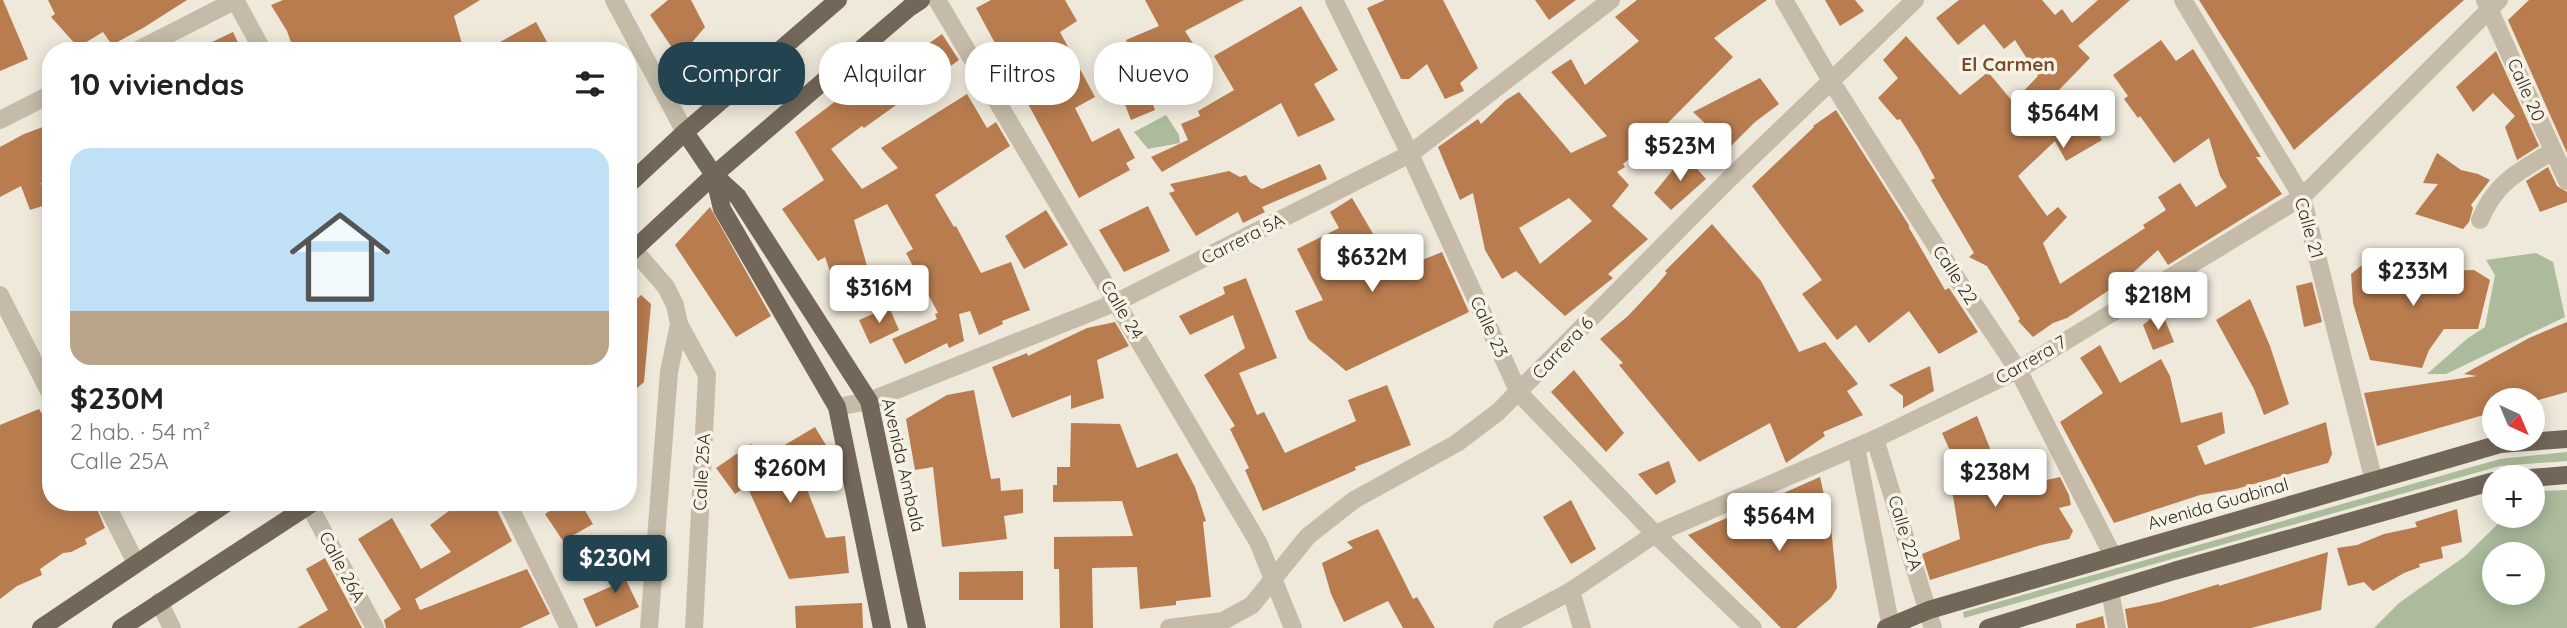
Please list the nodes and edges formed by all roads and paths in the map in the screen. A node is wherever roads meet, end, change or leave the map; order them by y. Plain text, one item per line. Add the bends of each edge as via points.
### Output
1 (235, 0) edge
2 (614, 0) edge
3 (838, 0) edge
4 (921, 0) edge
5 (937, 0) edge
6 (1334, 0) edge
7 (1611, 0) edge
8 (1784, 0) edge
9 (1915, 0) edge
10 (2183, 0) edge
11 (2491, 3) edge
12 (153, 42) edge
13 (258, 42) edge
14 (637, 42) edge
15 (637, 43) edge
16 (1831, 81) junction
17 (42, 99) edge
18 (0, 120) edge
19 (685, 132) junction
20 (2553, 151) junction
21 (1410, 154) junction
22 (714, 175) junction
23 (637, 177) edge
24 (2567, 181) edge
25 (2302, 197) junction
26 (2480, 220) dead end
27 (637, 246) edge
28 (637, 258) edge
29 (0, 295) edge
30 (1117, 302) junction
31 (679, 324) junction
32 (2018, 370) junction
33 (42, 377) edge
34 (1519, 393) junction
35 (869, 401) junction
36 (837, 407) junction
37 (1875, 439) junction
38 (2567, 439) edge
39 (1856, 447) junction
40 (2567, 475) edge
41 (2545, 477) edge
42 (2374, 481) junction
43 (2482, 484) edge
44 (110, 511) edge
45 (214, 511) edge
46 (301, 511) edge
47 (316, 511) edge
48 (511, 511) edge
49 (1655, 534) junction
50 (2113, 556) junction
51 (136, 563) junction
52 (1274, 579) junction
53 (1571, 591) junction
54 (2110, 593) junction
55 (159, 602) junction
56 (1928, 610) junction
57 (1889, 627) edge
58 (41, 628) edge
59 (121, 628) edge
60 (172, 628) edge
61 (375, 628) edge
62 (569, 628) edge
63 (649, 628) edge
64 (694, 628) edge
65 (882, 628) edge
66 (917, 628) edge
67 (1169, 628) edge
68 (1293, 628) edge
69 (1502, 628) edge
70 (1582, 628) edge
71 (1753, 628) edge
72 (1933, 628) edge
73 (1988, 628) edge
74 (2117, 628) edge

1 - 12 street
1 - 13 street
2 - 14 street
3 - 19 main road
4 - 22 main road
5 - 30 street, Calle 24
6 - 21 street, Calle 23
7 - 21 street, Carrera 5A
8 - 16 street, Calle 22
9 - 16 street, Carrera 6
10 - 25 street, Calle 21
11 - 20 street, Calle 20
11 - 25 street, Carrera 7
15 - 19 street
16 - 32 street, Calle 22
16 - 34 street, Carrera 6
17 - 18 street
19 - 22 main road
19 - 23 main road
20 - 24 street, Calle 20
20 - 26 street via 2505,181
21 - 30 street, Carrera 5A
21 - 34 street, Calle 23
22 - 27 main road
22 - 35 main road, Avenida Ambalá via 738,197
22 - 36 main road via 722,209
25 - 32 street, Carrera 7
25 - 42 street, Calle 21
28 - 31 street, Calle 25A via 666,287
29 - 33 street
30 - 35 street, Carrera 5A
30 - 52 street, Calle 24 via 1258,542
31 - 63 street via 669,372
31 - 64 street, Calle 25A via 707,375
32 - 37 street, Carrera 7
32 - 50 street, Calle 22
34 - 49 street, Calle 23
34 - 52 street, Carrera 6 via 1457,443 1354,500 1308,536
35 - 36 street, Carrera 5A
35 - 66 main road, Avenida Ambalá
36 - 65 main road
37 - 39 street, Carrera 7
37 - 56 street, Calle 22A
38 - 42 main road, Avenida Guabinal via 2500,444
39 - 49 street, Carrera 7
39 - 57 street, Calle 22A
40 - 41 main road
42 - 50 main road, Avenida Guabinal
43 - 54 main road
44 - 51 street
45 - 51 main road
46 - 55 main road
47 - 61 street, Calle 26A
48 - 62 street
49 - 53 street, Carrera 7
49 - 71 street, Calle 23
50 - 56 main road, Avenida Guabinal
51 - 58 main road
52 - 67 street, Carrera 6 via 1252,606 1223,621
52 - 68 street, Calle 24
53 - 69 street, Carrera 7
53 - 70 street
54 - 73 main road
54 - 74 street
55 - 59 main road
55 - 60 street
56 - 57 main road, Avenida Guabinal
56 - 72 street, Calle 22A

